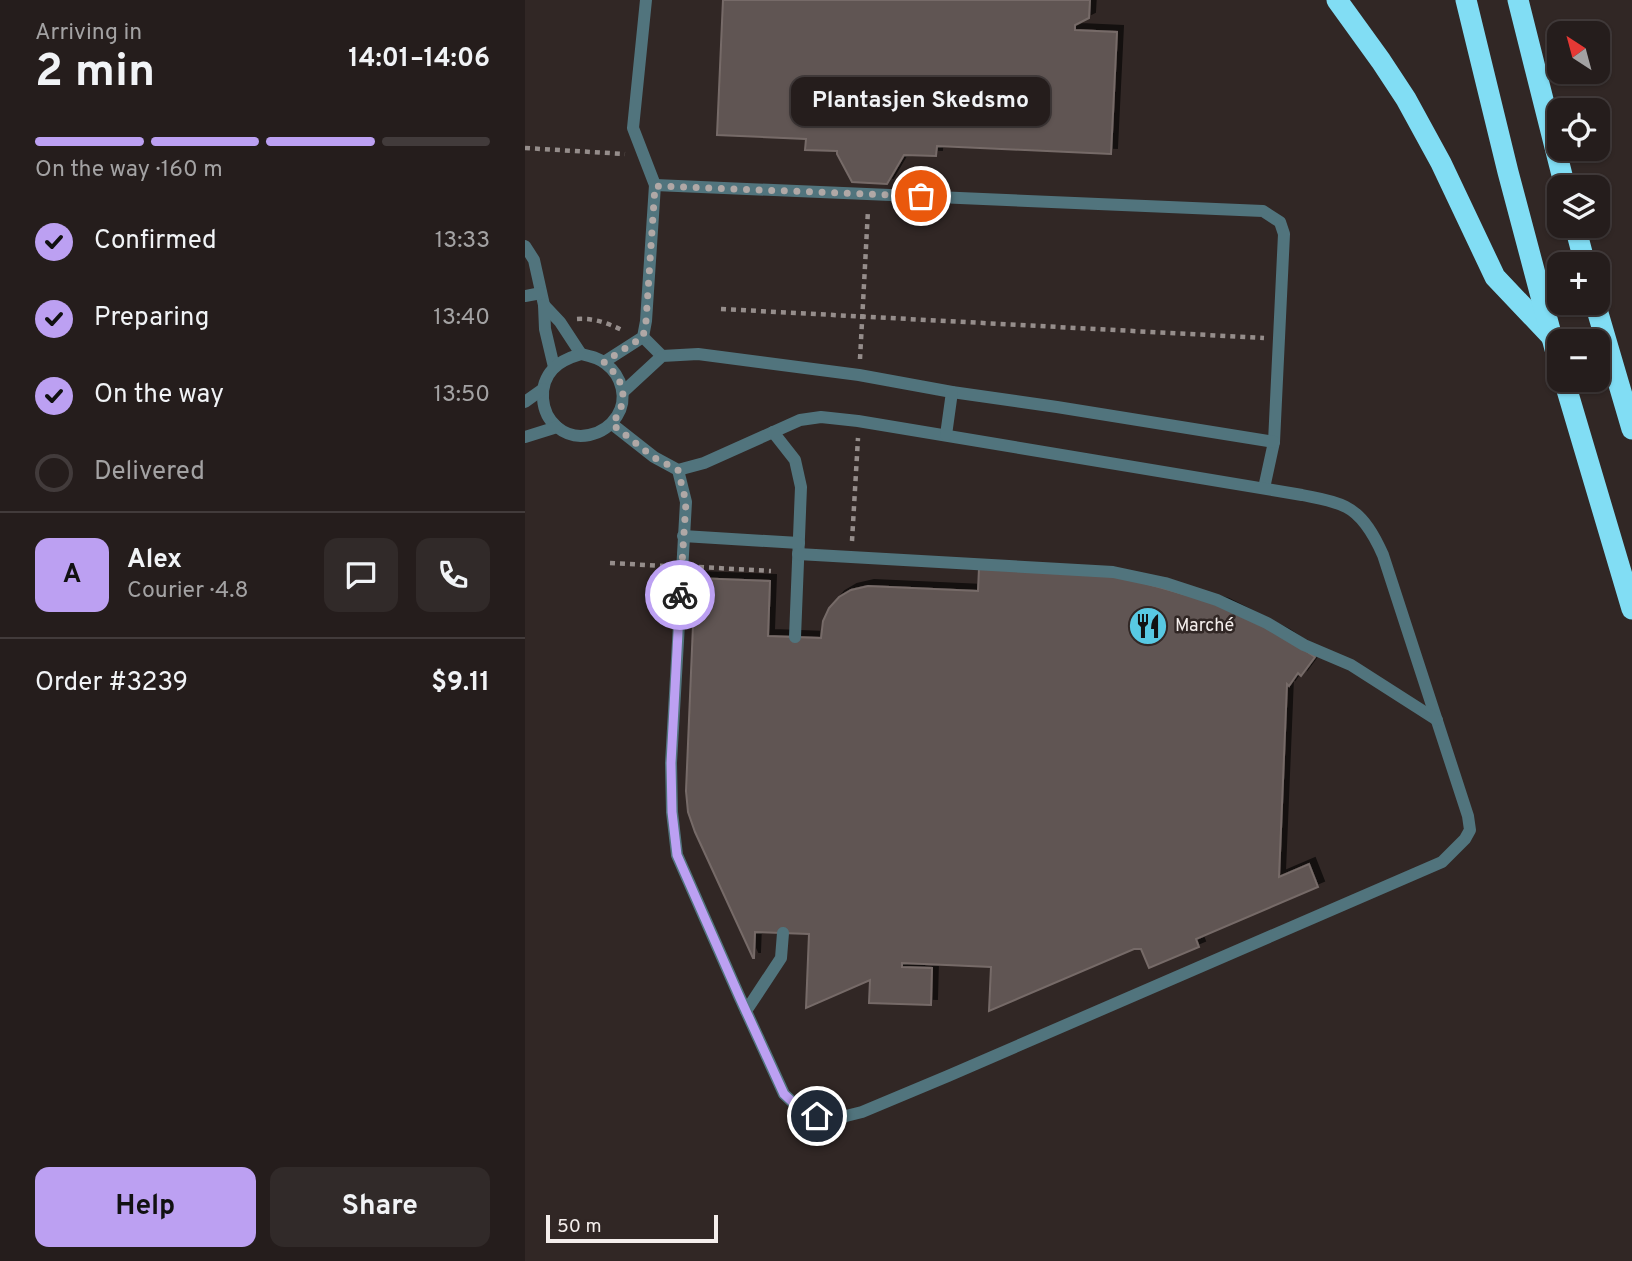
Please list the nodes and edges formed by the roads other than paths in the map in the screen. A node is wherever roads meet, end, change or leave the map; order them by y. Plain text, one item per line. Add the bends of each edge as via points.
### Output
1 (646, 0) edge
2 (1337, 0) edge
3 (1466, 0) edge
4 (1518, 0) edge
5 (1562, 175) edge
6 (655, 186) junction
7 (525, 246) edge
8 (525, 296) edge
9 (543, 299) junction
10 (1599, 315) edge
11 (1550, 329) edge
12 (1547, 331) edge
13 (643, 337) junction
14 (581, 354) junction
15 (662, 356) junction
16 (604, 362) junction
17 (554, 368) junction
18 (543, 389) junction
19 (623, 392) junction
20 (951, 392) junction
21 (1567, 392) edge
22 (525, 402) edge
23 (612, 424) junction
24 (557, 427) junction
25 (1632, 429) edge
26 (773, 432) junction
27 (946, 435) junction
28 (525, 437) edge
29 (1274, 442) junction
30 (678, 470) junction
31 (1264, 488) junction
32 (683, 536) junction
33 (798, 549) junction
34 (1632, 609) edge
35 (795, 637) dead end
36 (1437, 720) junction
37 (783, 933) dead end
38 (746, 1011) junction

1 - 6 lane via 633,128
2 - 12 highway via 1406,99 1495,277
3 - 11 highway
4 - 5 highway
6 - 13 lane
6 - 29 lane via 1263,211 1280,222 1284,234
7 - 9 lane via 534,260
8 - 9 lane
9 - 14 lane
9 - 17 lane
10 - 25 highway
13 - 15 lane
13 - 16 lane
14 - 16 lane
14 - 17 lane
15 - 19 lane
15 - 20 lane via 698,354
16 - 19 lane via 619,378
17 - 18 lane
18 - 22 lane
18 - 24 lane via 547,416
19 - 23 lane via 620,413
20 - 27 lane
20 - 29 lane
21 - 34 highway
23 - 24 lane via 588,436 571,435
23 - 30 lane via 653,457
24 - 28 lane
26 - 27 lane via 821,417
26 - 30 lane
26 - 33 lane via 795,460 801,487
27 - 31 lane
29 - 31 lane
30 - 32 lane via 686,502
31 - 36 lane via 1346,507 1367,526 1383,555
32 - 33 lane
32 - 38 lane via 671,763 677,855
33 - 35 lane
33 - 36 lane via 1113,572 1165,583 1267,622 1304,645 1351,665
36 - 38 lane via 1470,830 1442,862 948,1076 862,1112 830,1120 803,1112 784,1094
37 - 38 lane via 782,958

